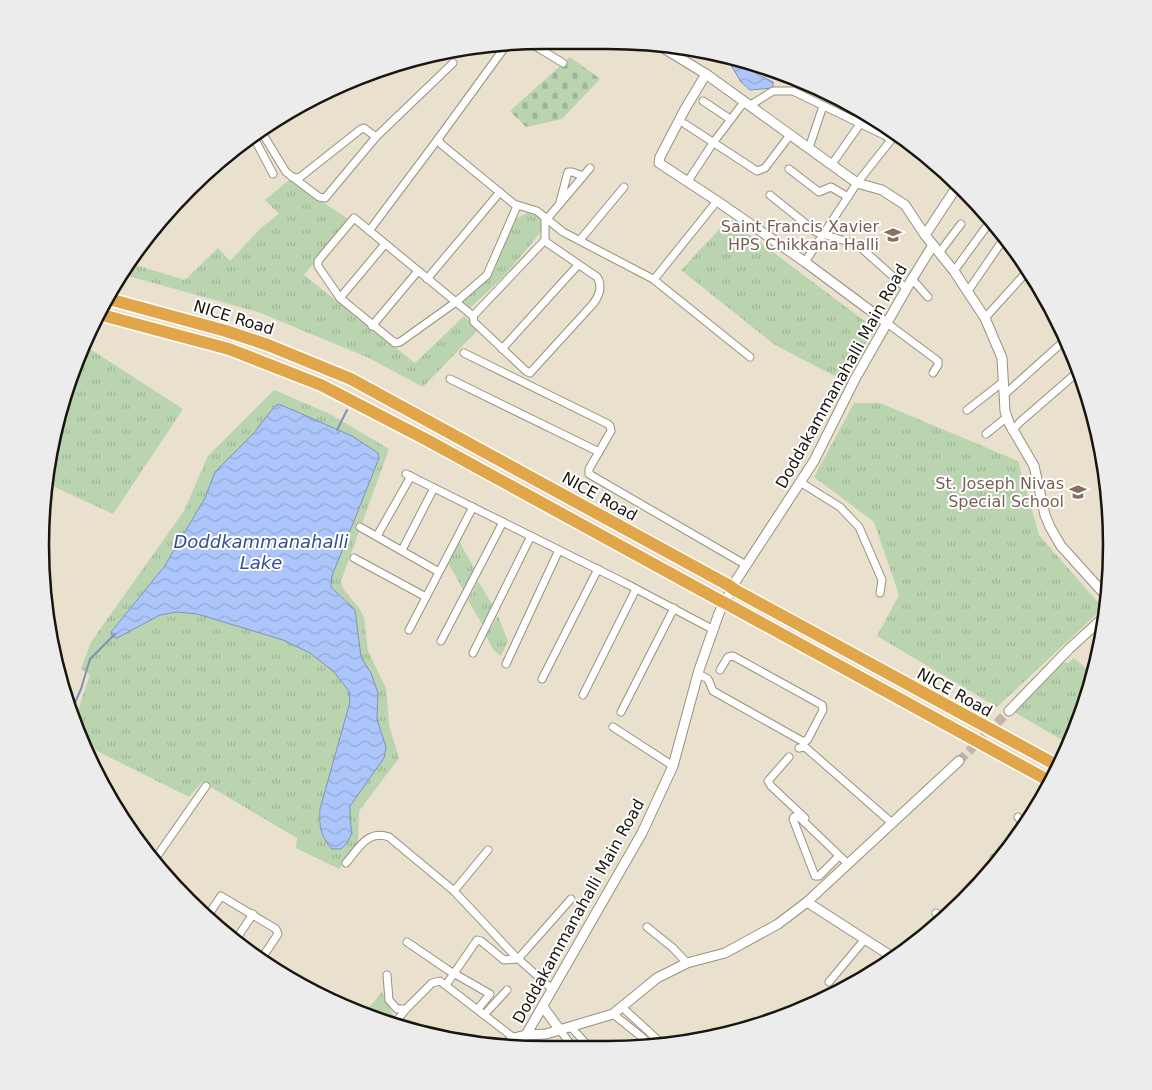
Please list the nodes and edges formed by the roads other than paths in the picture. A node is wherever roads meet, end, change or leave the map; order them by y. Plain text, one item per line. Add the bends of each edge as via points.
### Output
1 (540, 49) edge
2 (502, 51) edge
3 (670, 53) edge
4 (563, 63) dead end
5 (453, 64) dead end
6 (706, 74) junction
7 (703, 101) dead end
8 (747, 104) junction
9 (823, 106) junction
10 (730, 119) junction
11 (685, 124) dead end
12 (860, 124) junction
13 (790, 135) junction
14 (263, 136) edge
15 (376, 137) junction
16 (438, 139) junction
17 (892, 140) joint
18 (255, 142) edge
19 (713, 143) junction
20 (809, 148) junction
21 (832, 164) junction
22 (590, 168) dead end
23 (790, 169) dead end
24 (273, 174) dead end
25 (583, 176) junction
26 (292, 177) junction
27 (688, 181) junction
28 (857, 183) junction
29 (624, 187) dead end
30 (954, 190) edge
31 (500, 192) junction
32 (770, 195) dead end
33 (848, 198) junction
34 (717, 201) junction
35 (560, 204) junction
36 (517, 206) junction
37 (546, 218) junction
38 (960, 224) dead end
39 (987, 226) edge
40 (369, 231) junction
41 (823, 235) junction
42 (925, 235) junction
43 (545, 240) junction
44 (580, 240) junction
45 (1001, 243) edge
46 (385, 244) junction
47 (933, 245) junction
48 (939, 253) junction
49 (805, 262) junction
50 (578, 265) junction
51 (418, 271) junction
52 (954, 271) junction
53 (1023, 276) dead end
54 (428, 279) junction
55 (653, 279) junction
56 (912, 279) junction
57 (906, 289) junction
58 (968, 291) junction
59 (928, 297) dead end
60 (340, 298) junction
61 (113, 300) edge
62 (456, 302) junction
63 (105, 316) edge
64 (473, 316) junction
65 (985, 318) junction
66 (886, 322) junction
67 (372, 326) junction
68 (1060, 344) edge
69 (502, 349) junction
70 (464, 354) dead end
71 (750, 357) dead end
72 (933, 373) dead end
73 (1073, 376) edge
74 (450, 379) dead end
75 (1003, 382) junction
76 (1004, 395) junction
77 (967, 410) dead end
78 (1007, 417) junction
79 (1012, 431) junction
80 (986, 434) dead end
81 (599, 452) junction
82 (800, 482) junction
83 (434, 488) junction
84 (473, 507) junction
85 (503, 522) junction
86 (360, 527) dead end
87 (377, 536) junction
88 (530, 536) junction
89 (402, 550) junction
90 (559, 550) junction
91 (354, 558) dead end
92 (746, 565) junction
93 (598, 569) junction
94 (439, 572) junction
95 (636, 589) junction
96 (1101, 590) edge
97 (880, 593) dead end
98 (426, 596) junction
99 (674, 608) junction
100 (1097, 623) edge
101 (712, 629) junction
102 (409, 630) dead end
103 (441, 641) dead end
104 (472, 653) dead end
105 (506, 664) dead end
106 (720, 670) dead end
107 (698, 674) junction
108 (542, 678) dead end
109 (584, 695) dead end
110 (1009, 711) tunnel mouth
111 (620, 712) dead end
112 (613, 727) dead end
113 (799, 748) dead end
114 (789, 757) dead end
115 (959, 761) tunnel mouth
116 (1053, 763) edge
117 (673, 766) junction
118 (1045, 778) edge
119 (206, 786) dead end
120 (1018, 817) dead end
121 (1020, 820) edge
122 (892, 823) junction
123 (488, 850) dead end
124 (158, 855) edge
125 (839, 856) junction
126 (346, 863) dead end
127 (849, 863) junction
128 (454, 891) junction
129 (571, 900) dead end
130 (807, 902) junction
131 (211, 912) edge
132 (253, 914) junction
133 (647, 927) dead end
134 (239, 935) edge
135 (865, 939) junction
136 (407, 942) dead end
137 (888, 954) edge
138 (264, 955) edge
139 (518, 959) junction
140 (687, 963) junction
141 (454, 974) junction
142 (388, 975) dead end
143 (829, 982) dead end
144 (446, 985) junction
145 (552, 989) junction
146 (507, 990) dead end
147 (542, 1007) junction
148 (622, 1008) junction
149 (406, 1009) junction
150 (478, 1009) junction
151 (484, 1014) junction
152 (613, 1014) junction
153 (398, 1019) edge
154 (571, 1027) junction
155 (560, 1030) junction
156 (526, 1035) junction
157 (514, 1038) joint
158 (642, 1038) dead end
159 (656, 1038) edge
160 (568, 1041) edge
161 (584, 1041) edge

1 - 4 street
2 - 16 street
3 - 6 street
5 - 15 street
6 - 8 street
6 - 27 street via 659,160 661,165
7 - 10 street
8 - 9 street via 773,91 793,91
8 - 10 street
8 - 13 street
9 - 12 street
9 - 20 street
10 - 19 street
11 - 19 street
12 - 17 street
12 - 21 street
13 - 19 street via 760,171
13 - 20 street
14 - 26 street
15 - 26 street via 361,129 299,178
15 - 26 street via 326,198 319,197
16 - 31 street via 440,144
16 - 40 street
17 - 28 street
18 - 24 street
19 - 27 street
20 - 21 street
21 - 28 street
22 - 25 street
23 - 33 street via 816,191 831,187
25 - 35 street
25 - 35 street via 568,172
27 - 34 street
28 - 33 street
28 - 42 street via 882,190 906,206
29 - 44 street
30 - 42 street
31 - 36 street
31 - 54 street
32 - 41 street
33 - 41 street
34 - 49 street
34 - 55 street
35 - 37 street
36 - 37 street via 534,210
36 - 62 street via 487,274
37 - 43 street
37 - 44 street via 558,229
38 - 48 street
39 - 52 street
40 - 46 street
40 - 60 street via 354,218 318,261 318,266
41 - 49 street
41 - 57 street via 860,247
42 - 47 street
43 - 50 street
43 - 64 street
44 - 55 street
45 - 58 street
46 - 51 street
46 - 60 street
47 - 48 street
47 - 56 street, Doddakammanahalli Main Road
48 - 52 street
49 - 66 street
50 - 69 street
50 - 69 street via 599,280 598,297 533,371 526,371
51 - 54 street
51 - 67 street
52 - 58 street
53 - 65 street
54 - 62 street
55 - 71 street
56 - 57 street, Doddakammanahalli Main Road
56 - 59 street
57 - 66 street, Doddakammanahalli Main Road
58 - 65 street
60 - 67 street
61 - 116 highway, NICE Road via 268,344 350,379
62 - 64 street
62 - 67 street via 400,342 395,343
63 - 118 highway, NICE Road via 253,358 346,396
64 - 69 street via 474,322
65 - 75 street via 1002,358
66 - 72 street via 938,361
66 - 82 street, Doddakammanahalli Main Road
68 - 76 street
70 - 81 street via 608,424 610,431
73 - 79 street
74 - 81 street
75 - 76 street
75 - 77 street
76 - 78 street
78 - 79 street
78 - 80 street
79 - 96 street via 1034,466 1045,515 1060,546
81 - 92 street via 589,472 592,477
82 - 92 street, Doddakammanahalli Main Road
82 - 97 street via 840,507 859,527 882,580
83 - 84 street
83 - 87 street via 408,475
83 - 89 street
84 - 85 street
84 - 94 street
85 - 88 street
85 - 103 street
86 - 87 street
87 - 89 street
88 - 90 street
88 - 104 street
89 - 94 street
90 - 93 street
90 - 105 street
91 - 98 street
92 - 101 street, Doddakammanahalli Main Road
93 - 95 street
93 - 108 street
94 - 98 street
95 - 99 street
95 - 109 street
98 - 102 street
99 - 101 street
99 - 111 street
100 - 110 street
101 - 107 street, Doddakammanahalli Main Road
106 - 107 street via 728,657 733,656 822,705 823,710 808,739 802,741 713,691 708,679
107 - 117 street, Doddakammanahalli Main Road
112 - 117 street
113 - 122 street via 805,747
114 - 127 street via 769,778 769,784
115 - 122 street
117 - 145 street, Doddakammanahalli Main Road via 642,834
119 - 124 street
120 - 121 street
122 - 127 street
123 - 128 street
125 - 125 street via 798,816 794,817 815,876 819,876
125 - 127 street
126 - 128 street via 369,838 383,835
127 - 130 street
128 - 139 street
129 - 139 street
130 - 135 street
130 - 140 street via 778,924 725,953
131 - 132 street via 221,896
132 - 134 street
132 - 138 street via 277,931
133 - 140 street
135 - 137 street
135 - 143 street
136 - 141 street
139 - 141 street via 504,960 477,940
139 - 145 street
140 - 148 street via 657,978
141 - 144 street
141 - 150 street via 490,994
142 - 149 street via 389,1000 397,1008
144 - 149 street via 440,981 432,983
144 - 150 street
145 - 147 street, Doddakammanahalli Main Road
146 - 151 street
147 - 155 street
147 - 156 street, Doddakammanahalli Main Road
148 - 152 street
148 - 159 street
149 - 153 street
150 - 151 street
151 - 157 street
152 - 154 street
152 - 158 street
154 - 155 street
154 - 161 street
155 - 156 street
155 - 160 street
156 - 157 street, Doddakammanahalli Main Road

